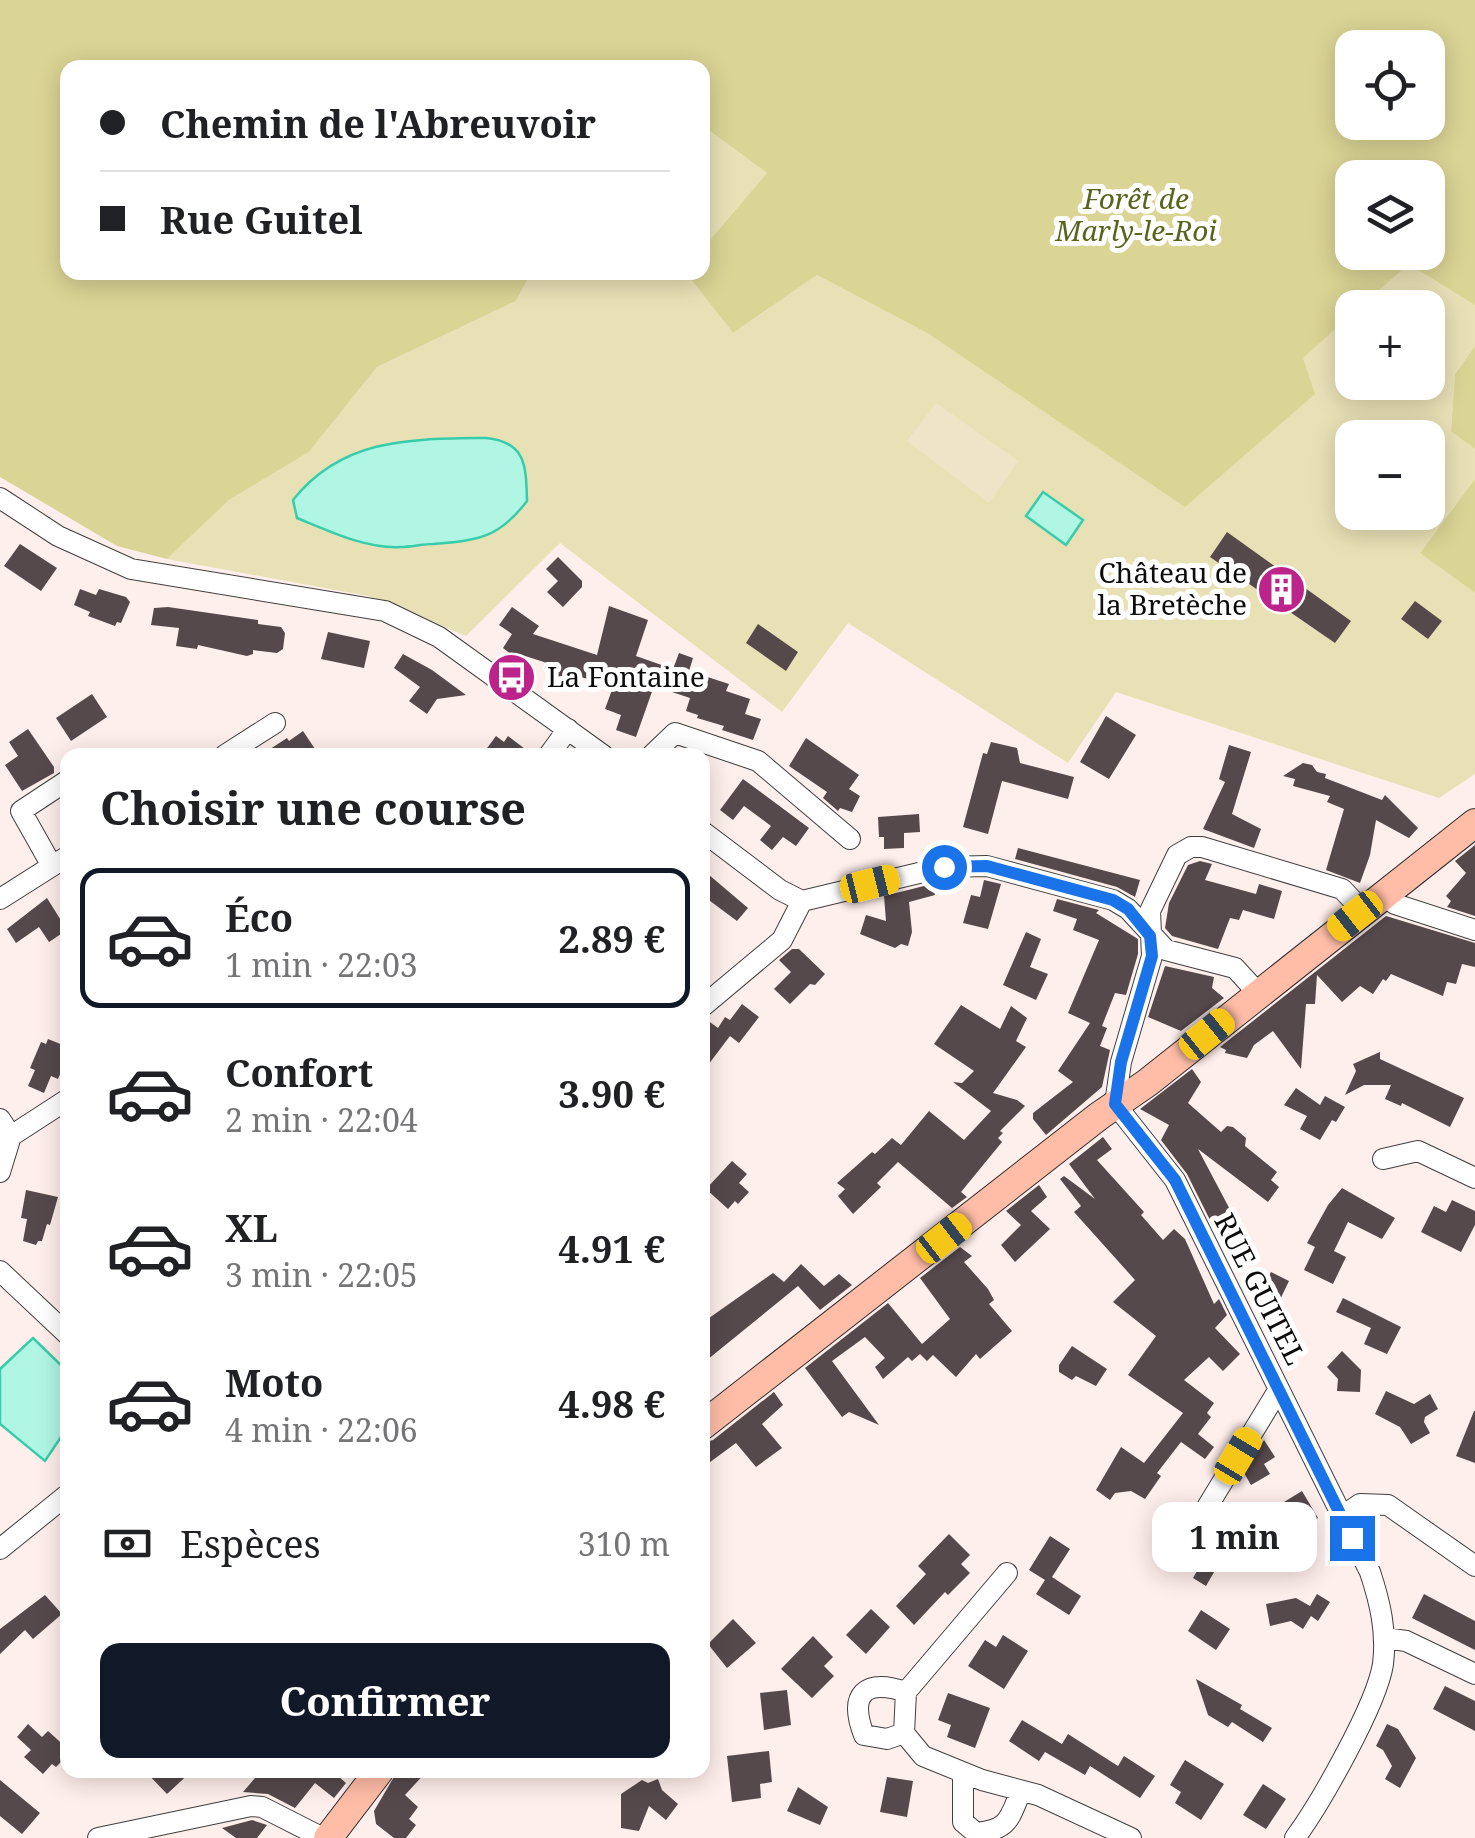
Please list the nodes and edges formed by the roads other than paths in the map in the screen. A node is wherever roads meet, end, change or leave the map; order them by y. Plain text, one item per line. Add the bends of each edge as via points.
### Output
1 (0, 498) edge
2 (275, 723) dead end
3 (568, 728) junction
4 (236, 748) edge
5 (555, 748) edge
6 (594, 748) edge
7 (659, 748) edge
8 (60, 785) edge
9 (1475, 823) edge
10 (710, 836) edge
11 (850, 839) dead end
12 (60, 861) edge
13 (0, 899) edge
14 (802, 900) junction
15 (1373, 902) junction
16 (1475, 930) edge
17 (1150, 936) junction
18 (1257, 992) junction
19 (710, 1000) edge
20 (60, 1103) edge
21 (1115, 1104) junction
22 (6, 1128) edge
23 (1383, 1159) dead end
24 (0, 1172) edge
25 (1475, 1178) edge
26 (0, 1271) edge
27 (60, 1327) edge
28 (1279, 1389) junction
29 (710, 1420) edge
30 (60, 1500) edge
31 (1342, 1517) junction
32 (1198, 1522) dead end
33 (0, 1549) edge
34 (1475, 1566) edge
35 (1007, 1573) dead end
36 (1385, 1638) junction
37 (1475, 1674) edge
38 (906, 1692) junction
39 (904, 1733) junction
40 (964, 1773) junction
41 (374, 1778) edge
42 (1021, 1790) junction
43 (98, 1838) edge
44 (326, 1838) edge
45 (1132, 1838) edge
46 (1295, 1838) edge

1 - 3 street via 58,536 131,569 386,611 439,637
2 - 4 street
3 - 5 street
3 - 6 street
7 - 11 street via 675,733 758,762
8 - 12 street via 21,811
9 - 15 street
10 - 14 street
12 - 13 street
14 - 17 street via 926,870 987,866 1113,900
14 - 19 street via 782,940
15 - 16 street
15 - 17 street via 1192,847 1177,856 1150,911
15 - 18 street
17 - 18 street via 1166,950 1234,968
17 - 21 street via 1152,956
18 - 21 street
20 - 22 street
21 - 28 street, RUE GUITEL via 1175,1180
21 - 29 street
22 - 24 street
23 - 25 street via 1418,1151
26 - 27 street
28 - 31 street, RUE GUITEL
28 - 32 street
30 - 33 street
31 - 34 street via 1360,1504 1388,1504
31 - 36 street, RUE GUITEL via 1370,1572
35 - 38 street
36 - 37 street via 1406,1641
36 - 46 street, RUE GUITEL via 1369,1704
38 - 39 street
38 - 39 street via 874,1687 860,1697 856,1712 864,1735 887,1739
39 - 40 street via 924,1756
40 - 42 street
40 - 42 street via 962,1822 976,1832 996,1831 1008,1822
41 - 44 street
42 - 45 street
43 - 44 street via 251,1806

